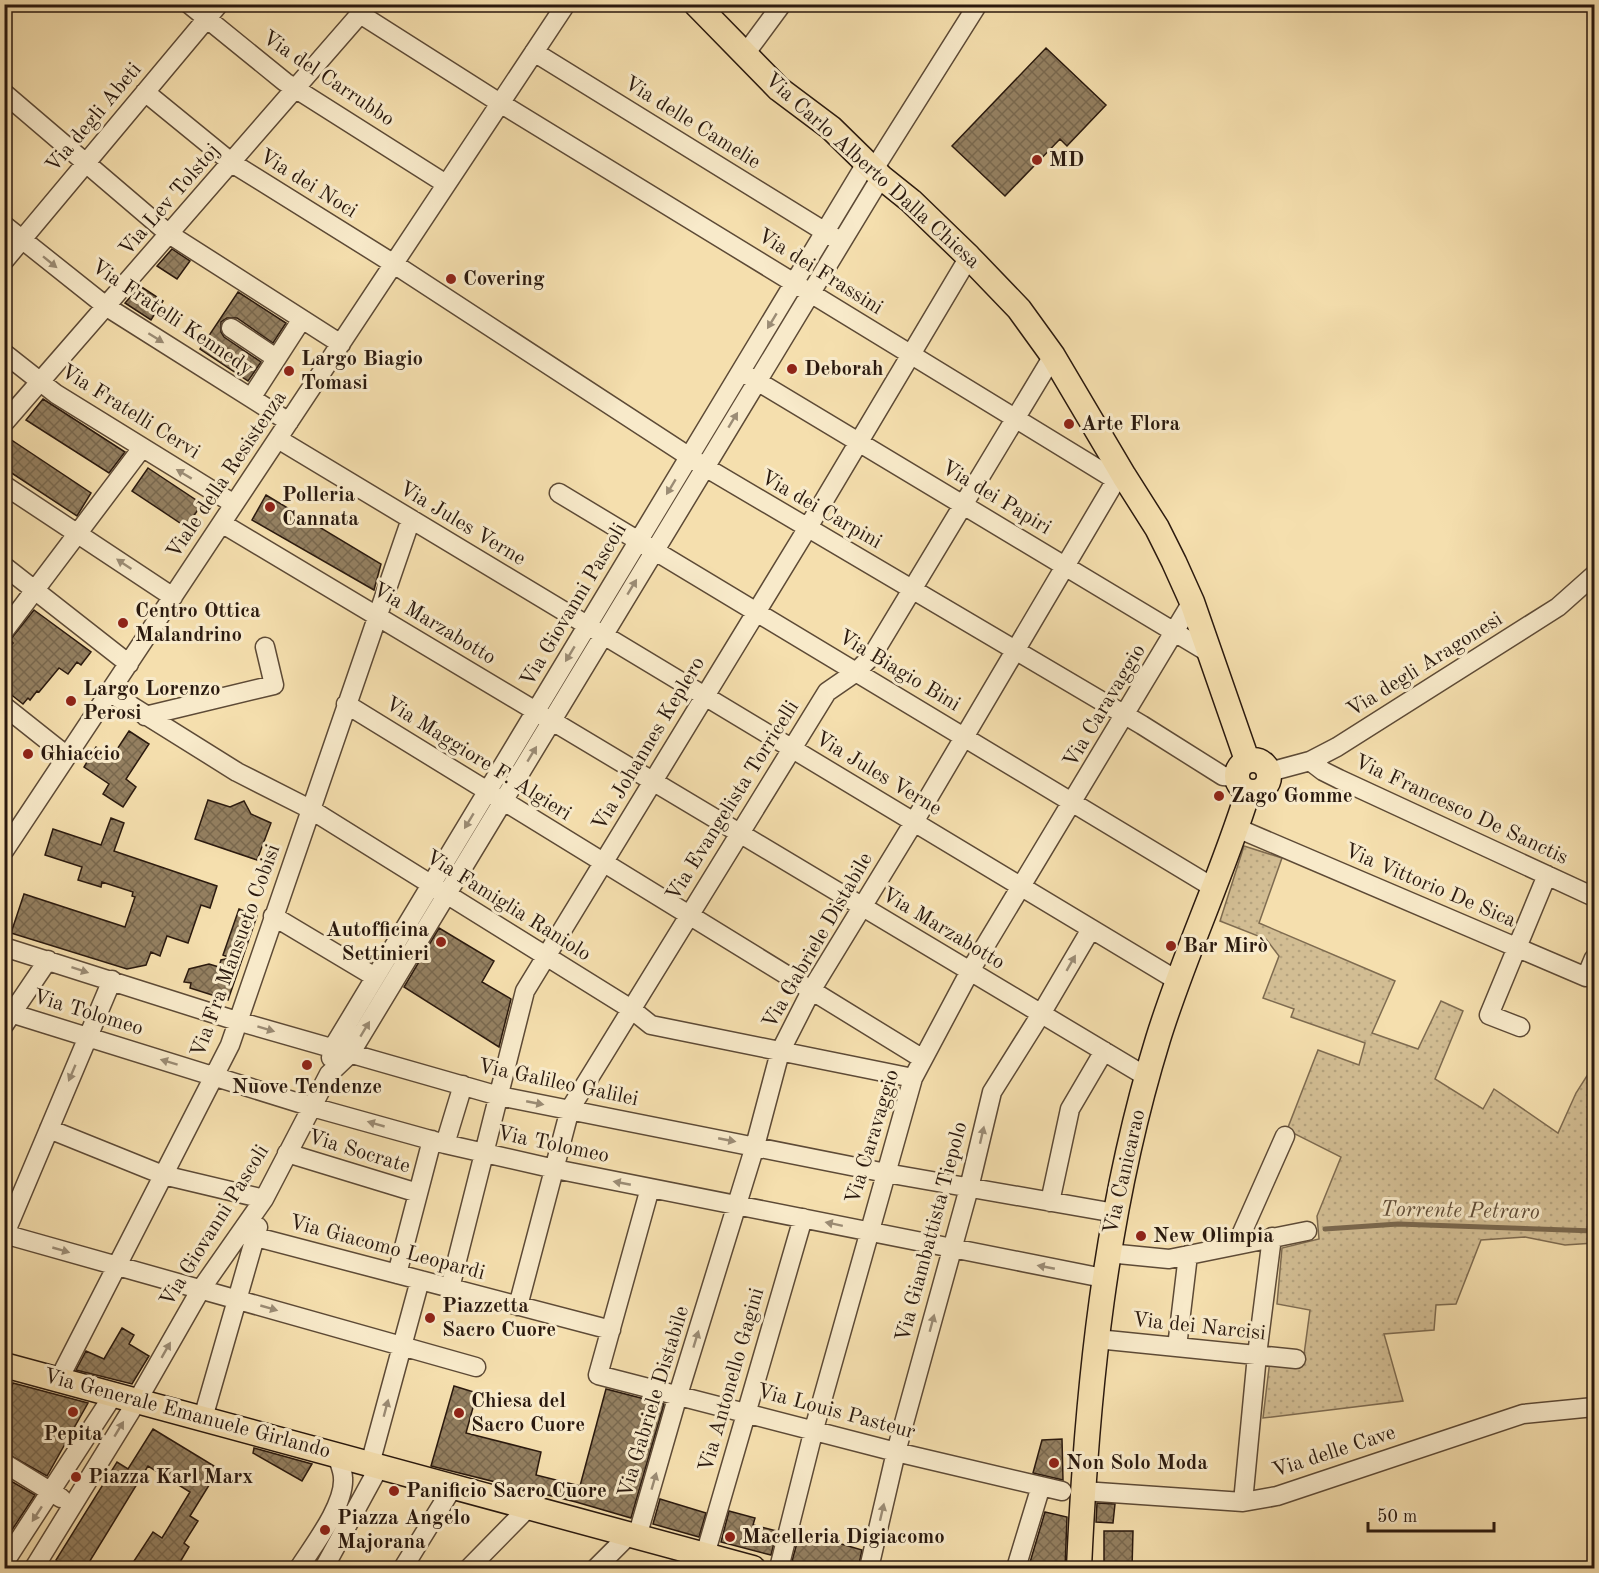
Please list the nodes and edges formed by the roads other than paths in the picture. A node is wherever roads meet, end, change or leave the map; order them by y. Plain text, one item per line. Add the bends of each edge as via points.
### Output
1 (189, 4) edge
2 (219, 4) edge
3 (566, 4) edge
4 (696, 4) edge
5 (782, 4) edge
6 (978, 4) edge
7 (364, 9) edge
8 (206, 19) junction
9 (534, 52) junction
10 (745, 54) junction
11 (296, 88) junction
12 (145, 92) junction
13 (5, 95) edge
14 (500, 103) junction
15 (86, 163) junction
16 (232, 163) junction
17 (874, 169) junction
18 (447, 184) junction
19 (4, 225) edge
20 (826, 232) junction
21 (169, 234) junction
22 (23, 239) junction
23 (842, 242) junction
24 (969, 257) junction
25 (4, 261) edge
26 (394, 264) junction
27 (795, 283) junction
28 (811, 293) junction
29 (107, 307) junction
30 (302, 319) junction
31 (231, 328) dead end
32 (341, 344) junction
33 (4, 353) edge
34 (912, 355) junction
35 (1053, 356) junction
36 (276, 358) junction
37 (741, 371) junction
38 (757, 381) junction
39 (41, 383) junction
40 (250, 398) junction
41 (1015, 418) junction
42 (289, 422) junction
43 (4, 423) edge
44 (278, 439) junction
45 (859, 443) junction
46 (142, 448) junction
47 (689, 457) junction
48 (705, 467) junction
49 (1120, 478) junction
50 (4, 485) edge
51 (560, 493) dead end
52 (234, 504) junction
53 (963, 505) junction
54 (411, 519) junction
55 (222, 524) junction
56 (807, 529) junction
57 (78, 534) junction
58 (639, 541) junction
59 (655, 550) junction
60 (4, 566) edge
61 (1066, 567) junction
62 (1594, 575) edge
63 (36, 590) junction
64 (912, 590) junction
65 (173, 597) junction
66 (1192, 602) junction
67 (756, 612) junction
68 (377, 616) junction
69 (587, 626) junction
70 (4, 631) edge
71 (1176, 632) junction
72 (603, 635) junction
73 (265, 647) dead end
74 (1015, 651) junction
75 (1211, 654) junction
76 (129, 664) junction
77 (856, 672) junction
78 (109, 692) junction
79 (704, 696) junction
80 (346, 704) junction
81 (4, 706) edge
82 (536, 711) junction
83 (1125, 715) junction
84 (145, 716) junction
85 (552, 721) junction
86 (964, 737) junction
87 (792, 749) junction
88 (67, 756) junction
89 (1310, 761) junction
90 (1269, 772) joint
91 (1244, 776) junction
92 (652, 781) junction
93 (488, 791) junction
94 (503, 801) junction
95 (1073, 802) junction
96 (310, 809) junction
97 (914, 822) junction
98 (1237, 828) junction
99 (739, 833) junction
100 (6, 846) edge
101 (603, 863) junction
102 (1547, 875) junction
103 (431, 884) junction
104 (1022, 886) junction
105 (1214, 888) junction
106 (447, 894) junction
107 (1594, 897) edge
108 (861, 907) junction
109 (688, 915) junction
110 (273, 916) junction
111 (1091, 929) junction
112 (4, 947) edge
113 (1517, 948) junction
114 (546, 956) junction
115 (1594, 958) edge
116 (48, 960) junction
117 (970, 971) junction
118 (375, 977) junction
119 (112, 980) junction
120 (1178, 981) junction
121 (812, 989) junction
122 (631, 1009) junction
123 (1041, 1014) junction
124 (7, 1016) edge
125 (237, 1021) junction
126 (1520, 1028) dead end
127 (87, 1036) junction
128 (332, 1049) junction
129 (1104, 1051) junction
130 (780, 1052) junction
131 (350, 1054) junction
132 (923, 1059) junction
133 (329, 1074) junction
134 (215, 1076) junction
135 (1147, 1077) junction
136 (912, 1078) junction
137 (463, 1085) junction
138 (499, 1096) junction
139 (312, 1107) junction
140 (570, 1109) junction
141 (49, 1129) junction
142 (1285, 1136) dead end
143 (439, 1142) junction
144 (755, 1146) junction
145 (484, 1153) junction
146 (287, 1154) junction
147 (555, 1169) junction
148 (886, 1173) junction
149 (163, 1175) junction
150 (650, 1188) junction
151 (969, 1188) junction
152 (418, 1193) junction
153 (264, 1199) junction
154 (1050, 1202) junction
155 (737, 1206) junction
156 (1115, 1213) junction
157 (803, 1218) junction
158 (1307, 1231) dead end
159 (868, 1232) junction
160 (5, 1234) edge
161 (256, 1238) junction
162 (1272, 1238) junction
163 (1238, 1244) junction
164 (952, 1249) junction
165 (226, 1252) junction
166 (1107, 1253) junction
167 (1188, 1255) junction
168 (250, 1257) junction
169 (117, 1265) junction
170 (397, 1274) junction
171 (1103, 1278) junction
172 (420, 1280) junction
173 (450, 1288) junction
174 (201, 1289) junction
175 (239, 1299) junction
176 (518, 1306) junction
177 (611, 1330) junction
178 (1097, 1339) junction
179 (402, 1346) junction
180 (1177, 1347) junction
181 (1257, 1355) junction
182 (1296, 1359) dead end
183 (4, 1365) edge
184 (476, 1367) dead end
185 (59, 1379) junction
186 (678, 1395) junction
187 (125, 1397) junction
188 (1594, 1407) edge
189 (747, 1412) junction
190 (202, 1418) junction
191 (814, 1429) junction
192 (896, 1452) junction
193 (337, 1455) junction
194 (4, 1463) edge
195 (375, 1465) junction
196 (1041, 1486) junction
197 (453, 1487) junction
198 (46, 1489) junction
199 (1072, 1491) junction
200 (1243, 1502) junction
201 (73, 1505) junction
202 (529, 1507) junction
203 (633, 1536) junction
204 (696, 1559) edge
205 (4, 1563) edge
206 (34, 1569) edge
207 (299, 1569) edge
208 (324, 1569) edge
209 (403, 1569) edge
210 (469, 1569) edge
211 (596, 1569) edge
212 (753, 1569) edge
213 (779, 1569) edge
214 (869, 1569) edge
215 (1016, 1569) edge
216 (1079, 1569) edge

1 - 8 street, Via del Carrubbo
2 - 8 street, Via degli Abeti
3 - 9 street, Viale della Resistenza
4 - 10 main road, Via Carlo Alberto Dalla Chiesa
5 - 10 street
6 - 17 street
7 - 11 street, Via Lev Tolstoj
7 - 14 street, Via dei Frassini
8 - 11 street, Via del Carrubbo
8 - 12 street, Via degli Abeti
9 - 14 street, Viale della Resistenza
9 - 20 street, Via delle Camelie
10 - 17 main road, Via Carlo Alberto Dalla Chiesa via 779,89 831,128
11 - 16 street, Via Lev Tolstoj
11 - 18 street, Via del Carrubbo
12 - 15 street, Via degli Abeti
12 - 16 street, Via dei Noci
13 - 15 street
14 - 18 street, Viale della Resistenza
14 - 27 street, Via dei Frassini
15 - 21 street
15 - 22 street, Via degli Abeti
16 - 21 street, Via Lev Tolstoj
16 - 26 street, Via dei Noci
17 - 20 street, Via Giovanni Pascoli
17 - 23 street, Via Giovanni Pascoli
17 - 24 main road, Via Carlo Alberto Dalla Chiesa
18 - 26 street, Viale della Resistenza
19 - 22 street, Via Fratelli Kennedy
20 - 23 street, Via delle Camelie
20 - 27 street, Via Giovanni Pascoli
21 - 29 street, Via Lev Tolstoj
21 - 30 street
22 - 25 street, Via degli Abeti
22 -> 29 street, Via Fratelli Kennedy
23 - 28 street, Via Giovanni Pascoli
24 - 34 street, Via Johannes Keplero
24 - 35 main road, Via Carlo Alberto Dalla Chiesa via 1019,309
26 - 32 street, Viale della Resistenza
26 - 47 street, Via dei Carpini
27 - 28 street, Via dei Frassini
27 -> 37 street, Via Giovanni Pascoli
28 - 34 street, Via dei Frassini
28 - 38 street, Via Giovanni Pascoli
29 - 39 street, Via Lev Tolstoj
29 -> 40 street, Via Fratelli Kennedy
30 - 32 street
30 - 36 street
31 - 36 street
32 - 42 street, Viale della Resistenza
33 - 39 street, Via Fratelli Cervi
34 - 41 street, Via dei Frassini
34 - 45 street, Via Johannes Keplero
35 - 41 street, Via Evangelista Torricelli
35 - 49 main road, Via Carlo Alberto Dalla Chiesa
36 - 40 street
37 - 38 street, Via dei Papiri
37 - 47 street, Via Giovanni Pascoli
38 - 45 street, Via dei Papiri
48 -> 38 street, Via Giovanni Pascoli
39 - 43 street, Via Lev Tolstoj
39 - 46 street, Via Fratelli Cervi
40 - 42 street, Via Fratelli Kennedy
41 - 49 street, Via dei Frassini
41 - 53 street, Via Evangelista Torricelli
42 - 44 street, Viale della Resistenza
44 - 52 street, Viale della Resistenza
44 - 54 street, Via Jules Verne
45 - 53 street, Via dei Papiri
45 - 56 street, Via Johannes Keplero
52 -> 46 street, Via Fratelli Cervi
46 - 57 street
47 - 48 street, Via dei Carpini
47 -> 58 street, Via Giovanni Pascoli
48 - 56 street, Via dei Carpini
48 - 59 street, Via Giovanni Pascoli
49 - 61 street, Via Gabriele Distabile
49 - 66 main road, Via Carlo Alberto Dalla Chiesa via 1157,528
50 - 57 street
51 - 58 street, Via Biagio Bini
52 - 55 street, Viale della Resistenza
53 - 61 street, Via dei Papiri
53 - 64 street, Via Evangelista Torricelli
54 - 68 street, Via Fra Mansueto Cobisi
54 - 69 street, Via Jules Verne
55 - 65 street, Viale della Resistenza
55 - 68 street, Via Marzabotto
56 - 64 street, Via dei Carpini
56 - 67 street, Via Johannes Keplero
57 - 63 street
65 -> 57 street
58 - 59 street, Via Biagio Bini
58 - 69 street, Via Giovanni Pascoli
59 - 67 street, Via Biagio Bini
72 -> 59 street, Via Giovanni Pascoli
60 - 63 street
61 - 71 street, Via dei Papiri
61 - 74 street, Via Gabriele Distabile
62 - 89 street, Via degli Aragonesi via 1558,607
63 - 70 street
63 - 76 street
64 - 74 street, Via dei Carpini
64 - 77 street, Via Evangelista Torricelli via 872,656
65 - 76 street, Viale della Resistenza
66 - 71 street, Via Caravaggio
66 - 75 main road, Via Carlo Alberto Dalla Chiesa
67 - 77 street, Via Biagio Bini
67 - 79 street, Via Johannes Keplero
68 - 80 street, Via Fra Mansueto Cobisi
68 - 82 street, Via Marzabotto
69 - 72 street, Via Jules Verne
69 -> 82 street, Via Giovanni Pascoli
71 - 75 street, Via dei Papiri
71 - 83 street, Via Caravaggio
72 - 79 street, Via Jules Verne
72 - 85 street, Via Giovanni Pascoli
73 - 84 street via 274,685
74 - 83 street, Via dei Carpini
74 - 86 street, Via Gabriele Distabile
75 - 91 main road, Via Carlo Alberto Dalla Chiesa
76 - 78 street, Viale della Resistenza
77 - 86 street, Via Biagio Bini
77 - 87 street, Via Evangelista Torricelli via 827,692
78 - 84 street, Via Famiglia Raniolo
78 - 88 street, Viale della Resistenza
79 - 87 street, Via Jules Verne
79 - 92 street, Via Johannes Keplero
80 - 93 street, Via Maggiore F. Algieri
80 - 96 street, Via Fra Mansueto Cobisi
81 - 88 street
82 - 85 street, Via Marzabotto
82 - 93 street, Via Giovanni Pascoli
83 - 91 street, Via dei Carpini via 1223,776
83 - 95 street, Via Caravaggio
84 - 96 street, Via Famiglia Raniolo via 237,772
85 - 92 street, Via Marzabotto
94 -> 85 street, Via Giovanni Pascoli
86 - 95 street, Via Biagio Bini
86 - 97 street, Via Gabriele Distabile
87 - 97 street, Via Jules Verne
87 - 99 street, Via Evangelista Torricelli
88 - 100 street, Viale della Resistenza
89 - 90 street, Via degli Aragonesi
89 - 102 street, Via Francesco De Sanctis via 1339,779
90 - 91 main road via 1261,761
91 - 98 main road, Via Canicarao
92 - 99 street, Via Marzabotto
92 - 101 street, Via Johannes Keplero
93 - 94 street, Via Maggiore F. Algieri
93 -> 103 street, Via Giovanni Pascoli
94 - 101 street, Via Maggiore F. Algieri
94 - 106 street, Via Giovanni Pascoli
95 - 104 street, Via Caravaggio
95 - 105 street, Via Biagio Bini
96 - 103 street, Via Famiglia Raniolo
96 - 110 street, Via Fra Mansueto Cobisi
97 - 104 street, Via Jules Verne
97 - 108 street, Via Gabriele Distabile
98 - 105 main road, Via Canicarao
98 - 113 street, Via Vittorio De Sica
99 - 108 street, Via Marzabotto
99 - 109 street, Via Evangelista Torricelli
101 - 109 street, Via Maggiore F. Algieri
101 - 114 street, Via Johannes Keplero
102 - 107 street, Via Francesco De Sanctis
102 - 113 street
103 - 106 street, Via Famiglia Raniolo
103 - 118 street, Via Giovanni Pascoli
104 - 111 street, Via Jules Verne
104 - 117 street, Via Caravaggio
105 - 120 main road, Via Canicarao
106 - 114 street, Via Famiglia Raniolo
131 -> 106 street, Via Giovanni Pascoli
108 - 117 street, Via Marzabotto
108 - 121 street, Via Gabriele Distabile
109 - 121 street, Via Maggiore F. Algieri
109 - 122 street, Via Evangelista Torricelli
110 - 118 street
110 - 125 street, Via Fra Mansueto Cobisi
111 - 120 street, Via Jules Verne
123 -> 111 street, Via Giambattista Tiepolo
112 - 116 street, Via Galileo Galilei
113 - 115 street, Via Vittorio De Sica via 1586,978
113 - 126 street via 1489,1015
114 - 122 street, Via Famiglia Raniolo
114 - 138 street, Via Johannes Keplero via 525,991
116 -> 119 street, Via Galileo Galilei
116 - 124 street
117 - 123 street, Via Marzabotto
117 - 132 street, Via Caravaggio
118 - 128 street, Via Giovanni Pascoli
119 - 125 street, Via Galileo Galilei
119 - 127 street
120 - 135 main road, Via Canicarao
121 - 130 street, Via Gabriele Distabile
121 - 132 street, Via Maggiore F. Algieri
122 - 130 street, Via Famiglia Raniolo via 651,1025
122 - 140 street, Via Evangelista Torricelli
123 - 129 street, Via Marzabotto
151 -> 123 street, Via Giambattista Tiepolo via 992,1092
124 - 127 street, Via Tolomeo
125 -> 128 street, Via Galileo Galilei
125 - 134 street, Via Fra Mansueto Cobisi
134 -> 127 street, Via Tolomeo
127 -> 141 street
128 - 131 street, Via Galileo Galilei
128 - 133 street, Via Giovanni Pascoli
129 - 135 street, Via Marzabotto
129 - 154 street via 1070,1109
130 - 136 street, Via Famiglia Raniolo
130 - 144 street, Via Gabriele Distabile
131 - 133 street, Via Giovanni Pascoli
131 - 137 street, Via Galileo Galilei
132 - 136 street, Via Caravaggio
133 - 139 street, Via Giovanni Pascoli
134 - 139 street, Via Tolomeo
134 - 149 street, Via Fra Mansueto Cobisi
135 - 156 main road, Via Canicarao
136 - 148 street, Via Caravaggio
137 - 138 street, Via Galileo Galilei
137 - 143 street
138 -> 140 street, Via Galileo Galilei
138 - 145 street, Via Johannes Keplero
143 -> 139 street, Via Tolomeo
139 - 146 street, Via Giovanni Pascoli
140 -> 144 street, Via Galileo Galilei
140 - 147 street, Via Evangelista Torricelli
141 - 149 street, Via Giacomo Leopardi
141 - 160 street
142 - 163 street
143 - 145 street, Via Tolomeo
143 - 152 street
144 - 148 street, Via Galileo Galilei
144 - 155 street, Via Gabriele Distabile
145 - 147 street, Via Tolomeo
145 - 173 street, Via Johannes Keplero
146 - 152 street, Via Socrate
146 - 153 street, Via Giovanni Pascoli
150 -> 147 street, Via Tolomeo
147 - 176 street, Via Evangelista Torricelli
148 - 151 street, Via Galileo Galilei
148 - 159 street, Via Caravaggio
149 - 153 street, Via Giacomo Leopardi
149 - 169 street, Via Fra Mansueto Cobisi
150 - 155 street, Via Tolomeo
150 - 177 street
151 - 154 street, Via Galileo Galilei
151 - 164 street, Via Giambattista Tiepolo
152 - 170 street
153 - 161 street
153 - 165 street, Via Giovanni Pascoli
154 - 156 street, Via Galileo Galilei
155 - 157 street, Via Tolomeo
186 -> 155 street, Via Gabriele Distabile
156 - 166 main road, Via Canicarao
159 -> 157 street, Via Tolomeo
157 - 189 street, Via Antonello Gagini
158 - 162 street
159 - 164 street, Via Tolomeo
159 - 191 street, Via Caravaggio
160 -> 169 street
161 - 168 street
161 - 170 street, Via Giacomo Leopardi
162 - 163 street
162 - 181 street
163 - 167 street
171 -> 164 street, Via Tolomeo
192 -> 164 street, Via Giambattista Tiepolo
165 - 168 street
165 - 174 street, Via Giovanni Pascoli
166 - 167 street via 1168,1258
166 - 171 main road, Via Canicarao
167 - 180 street
168 - 175 street
169 - 174 street
169 - 185 street, Via Fra Mansueto Cobisi
170 - 172 street, Via Giacomo Leopardi
171 - 178 main road, Via Canicarao
172 - 173 street, Via Giacomo Leopardi
172 - 179 street
173 - 176 street, Via Giacomo Leopardi
174 - 175 street
187 -> 174 street, Via Giovanni Pascoli
175 -> 179 street
175 - 190 street
176 - 177 street, Via Giacomo Leopardi
177 - 186 street, Via Louis Pasteur via 598,1375
178 - 180 street, Via dei Narcisi
178 - 199 main road, Via Canicarao
179 - 184 street
195 -> 179 street
180 - 181 street, Via dei Narcisi
181 - 182 street, Via dei Narcisi
181 - 200 street
183 - 185 main road, Via Generale Emanuele Girlando
185 - 187 main road, Via Generale Emanuele Girlando
186 - 189 street, Via Louis Pasteur
203 -> 186 street, Via Gabriele Distabile
187 - 190 main road, Via Generale Emanuele Girlando
187 - 198 street
201 -> 187 street
188 - 200 street, Via delle Cave via 1523,1414 1277,1496
189 - 191 street, Via Louis Pasteur
189 - 204 street, Via Antonello Gagini
190 - 193 main road, Via Generale Emanuele Girlando
191 - 192 street, Via Louis Pasteur
191 - 213 street, Via Caravaggio
192 - 196 street, Via Louis Pasteur
214 -> 192 street, Via Giambattista Tiepolo
193 - 195 main road, Via Generale Emanuele Girlando
193 - 207 street via 343,1479 339,1499 334,1514
194 - 198 street
195 - 197 main road, Via Generale Emanuele Girlando
195 - 208 street
196 - 199 street, Via Louis Pasteur
196 - 215 street
197 - 202 main road, Via Generale Emanuele Girlando
197 - 209 street
198 - 201 street
198 -> 205 street
199 - 200 street, Via delle Cave
199 - 216 main road, Via Canicarao
201 - 206 street
202 - 203 main road, Via Generale Emanuele Girlando
202 - 210 street
203 - 204 main road, Via Generale Emanuele Girlando
203 - 211 street
204 - 212 main road, Via Generale Emanuele Girlando

